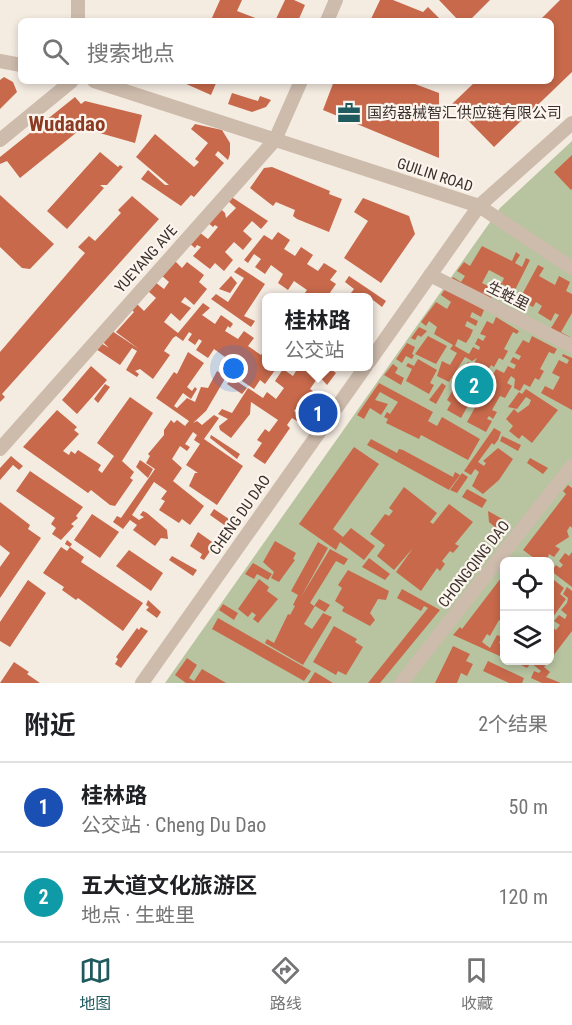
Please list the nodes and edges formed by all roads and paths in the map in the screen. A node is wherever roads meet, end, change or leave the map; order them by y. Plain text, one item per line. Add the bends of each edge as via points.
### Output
1 (78, 0) edge
2 (336, 0) edge
3 (78, 18) edge
4 (328, 18) edge
5 (0, 61) edge
6 (18, 64) edge
7 (68, 84) edge
8 (103, 84) edge
9 (300, 84) edge
10 (572, 123) edge
11 (0, 140) edge
12 (275, 140) junction
13 (479, 206) junction
14 (572, 268) edge
15 (430, 275) junction
16 (572, 346) edge
17 (373, 356) edge
18 (362, 371) edge
19 (0, 449) edge
20 (572, 466) edge
21 (142, 683) edge
22 (401, 683) edge

1 - 3 street
2 - 4 street
5 - 6 street
7 - 11 street
8 - 12 street, GUILIN ROAD
9 - 12 street, YUEYANG AVE
10 - 13 street
12 - 13 street, GUILIN ROAD
12 - 19 street, YUEYANG AVE
13 - 14 street, GUILIN ROAD
13 - 15 street
15 - 16 street, 生﨡里
15 - 17 street
18 - 21 street, CHENG DU DAO
20 - 22 street, CHONGQING DAO

